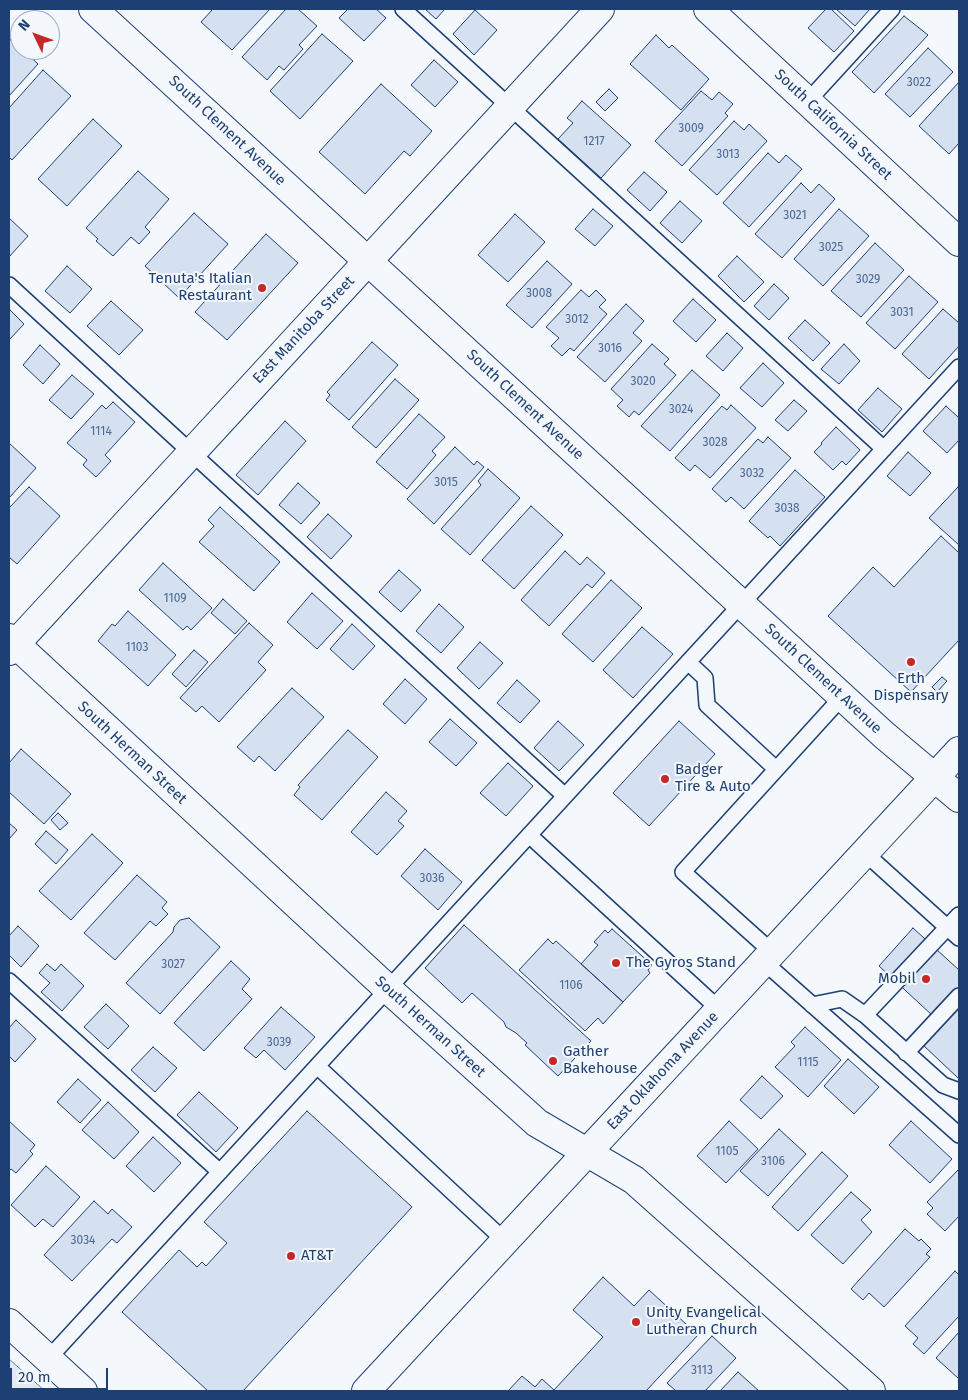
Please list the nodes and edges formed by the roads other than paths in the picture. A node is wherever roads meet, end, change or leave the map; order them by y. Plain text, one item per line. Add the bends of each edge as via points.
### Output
1 (94, 9) edge
2 (403, 9) edge
3 (600, 9) edge
4 (708, 9) edge
5 (892, 9) edge
6 (807, 102) junction
7 (509, 107) junction
8 (959, 242) edge
9 (368, 261) junction
10 (9, 285) edge
11 (959, 367) edge
12 (884, 449) junction
13 (192, 452) junction
14 (742, 604) junction
15 (11, 644) edge
16 (688, 662) junction
17 (842, 697) junction
18 (959, 751) edge
19 (776, 769) junction
20 (935, 777) junction
21 (565, 796) junction
22 (959, 798) edge
23 (529, 835) junction
24 (865, 853) junction
25 (959, 915) edge
26 (954, 933) edge
27 (768, 957) junction
28 (9, 981) edge
29 (388, 989) junction
30 (959, 996) edge
31 (812, 1005) junction
32 (720, 1010) junction
33 (865, 1015) junction
34 (906, 1053) junction
35 (317, 1066) junction
36 (959, 1091) edge
37 (959, 1135) edge
38 (587, 1153) junction
39 (220, 1172) junction
40 (505, 1242) junction
41 (9, 1323) edge
42 (48, 1359) junction
43 (83, 1391) edge
44 (366, 1391) edge
45 (870, 1391) edge

1 - 9 street, South Clement Avenue
2 - 7 lane
3 - 7 street, East Manitoba Street
4 - 6 street, South California Street
5 - 6 lane
6 - 8 street, South California Street
7 - 9 street, East Manitoba Street
7 - 12 lane
9 - 13 street, East Manitoba Street
9 - 14 street, South Clement Avenue
10 - 13 lane
11 - 12 lane
12 - 14 lane
13 - 15 street, East Manitoba Street
13 - 21 lane
14 - 16 lane
14 - 17 street, South Clement Avenue
15 - 29 street, South Herman Street
16 - 19 lane via 705,678 707,705
16 - 21 lane
17 - 19 lane
17 - 20 street, South Clement Avenue
18 - 20 street, East Oklahoma Avenue
19 - 27 lane via 684,872
20 - 22 street, South Clement Avenue
20 - 24 street, East Oklahoma Avenue
21 - 23 lane
23 - 29 lane
23 - 32 lane
24 - 26 lane
24 - 27 street, East Oklahoma Avenue
25 - 26 lane
26 - 33 lane
27 - 31 lane
27 - 32 street, East Oklahoma Avenue
28 - 39 lane
29 - 35 lane
29 - 38 street, South Herman Street via 537,1123
30 - 34 lane
31 - 33 lane via 842,1000
31 - 37 lane
32 - 38 street, East Oklahoma Avenue
33 - 34 lane
34 - 36 lane via 943,1085
35 - 39 lane
35 - 40 lane
38 - 40 street, East Oklahoma Avenue
38 - 45 street, South Herman Street via 634,1180
39 - 42 lane
40 - 44 street, East Oklahoma Avenue
41 - 42 street
42 - 43 street

